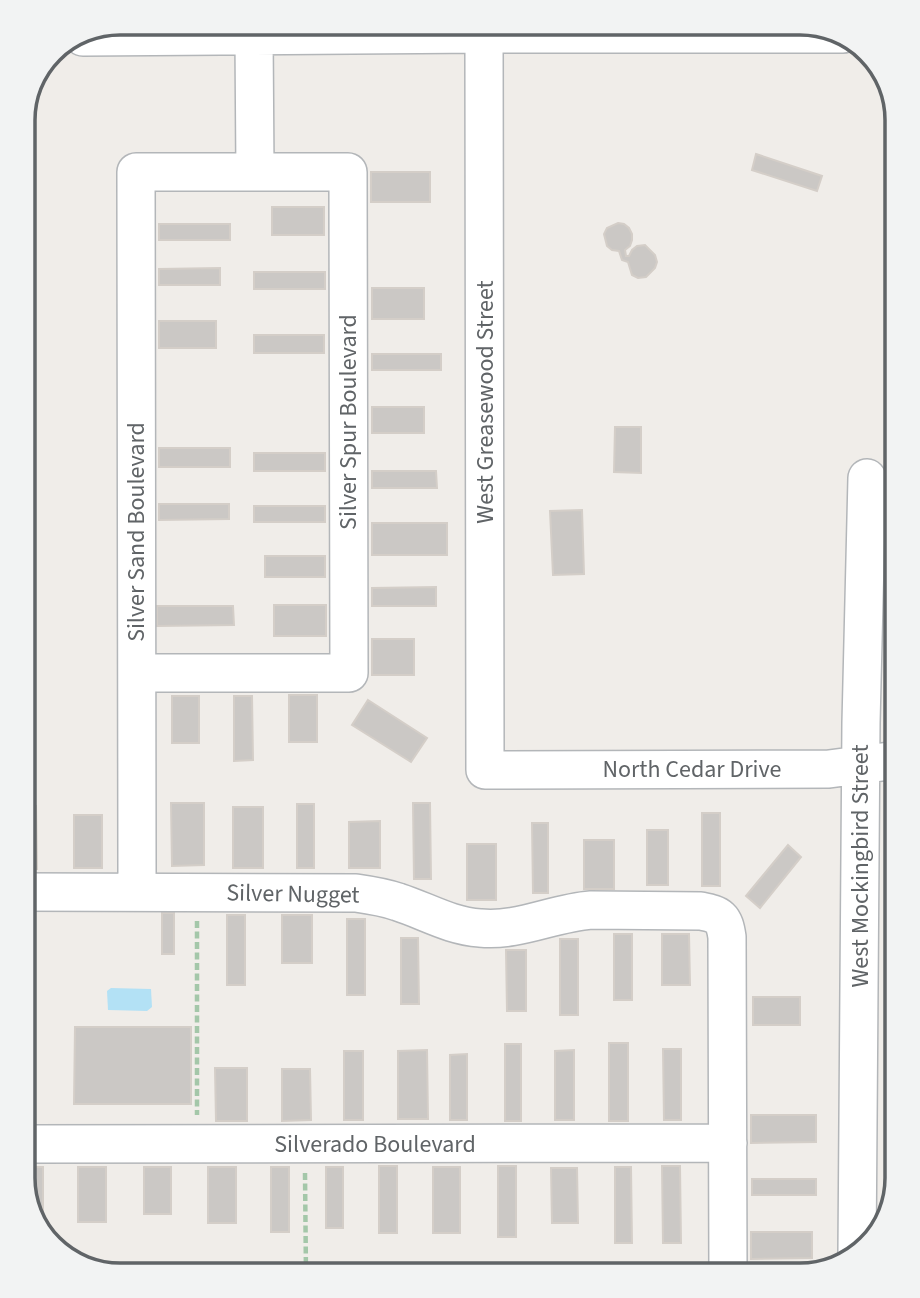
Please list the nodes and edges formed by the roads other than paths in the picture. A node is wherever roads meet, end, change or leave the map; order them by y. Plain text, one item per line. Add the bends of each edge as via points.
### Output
1 (265, 35) edge
2 (484, 35) edge
3 (254, 36) junction
4 (104, 37) edge
5 (255, 172) junction
6 (867, 478) dead end
7 (136, 673) junction
8 (885, 761) edge
9 (860, 764) junction
10 (485, 770) joint
11 (35, 892) edge
12 (137, 892) junction
13 (728, 1143) junction
14 (35, 1144) edge
15 (857, 1241) edge
16 (728, 1263) edge

1 - 3 street
2 - 10 street, West Greasewood Street
3 - 4 street
3 - 5 street
5 - 7 street, Silver Sand Boulevard via 136,172
5 - 7 street, Silver Spur Boulevard via 348,172 349,673
6 - 9 street, West Mockingbird Street
7 - 12 street, Silver Sand Boulevard
8 - 9 street, North Cedar Drive
9 - 10 street, North Cedar Drive via 829,769
9 - 15 street, West Mockingbird Street
11 - 12 street, Silver Nugget
12 - 13 street, Silver Nugget via 377,895 480,929 524,925 574,911 713,913 721,918 727,937
13 - 14 street, Silverado Boulevard
13 - 16 street

